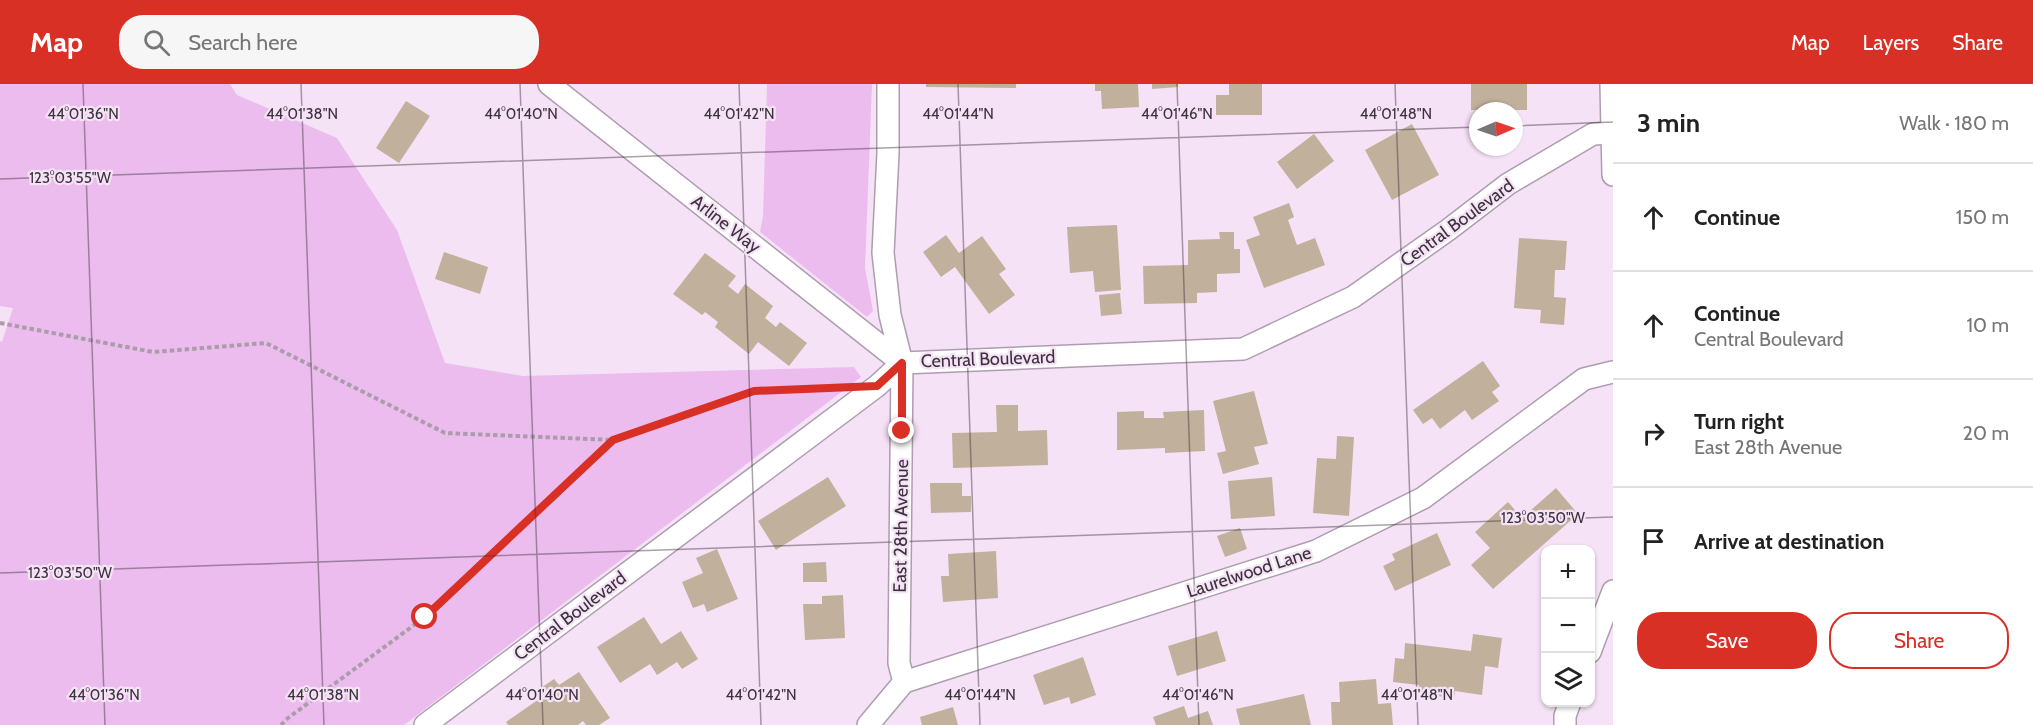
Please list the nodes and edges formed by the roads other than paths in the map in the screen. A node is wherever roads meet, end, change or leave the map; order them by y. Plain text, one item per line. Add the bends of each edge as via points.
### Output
1 (549, 84) edge
2 (888, 84) edge
3 (1612, 92) edge
4 (1612, 133) edge
5 (1613, 175) edge
6 (902, 363) junction
7 (1613, 372) edge
8 (1613, 591) edge
9 (1595, 639) edge
10 (904, 682) junction
11 (1568, 707) edge
12 (425, 725) edge
13 (868, 725) edge
14 (1565, 725) edge

1 - 6 street, Arline Way
2 - 6 street, East 28th Avenue via 883,253 890,315
3 - 4 street
4 - 5 street
4 - 6 street, Central Boulevard via 1593,134 1508,184 1353,297 1243,349
6 - 10 street, East 28th Avenue via 899,663
6 - 12 street, Central Boulevard via 877,386
7 - 10 street, Laurelwood Lane via 1584,379 1423,498 1316,551
8 - 9 street
10 - 13 street
11 - 14 street

